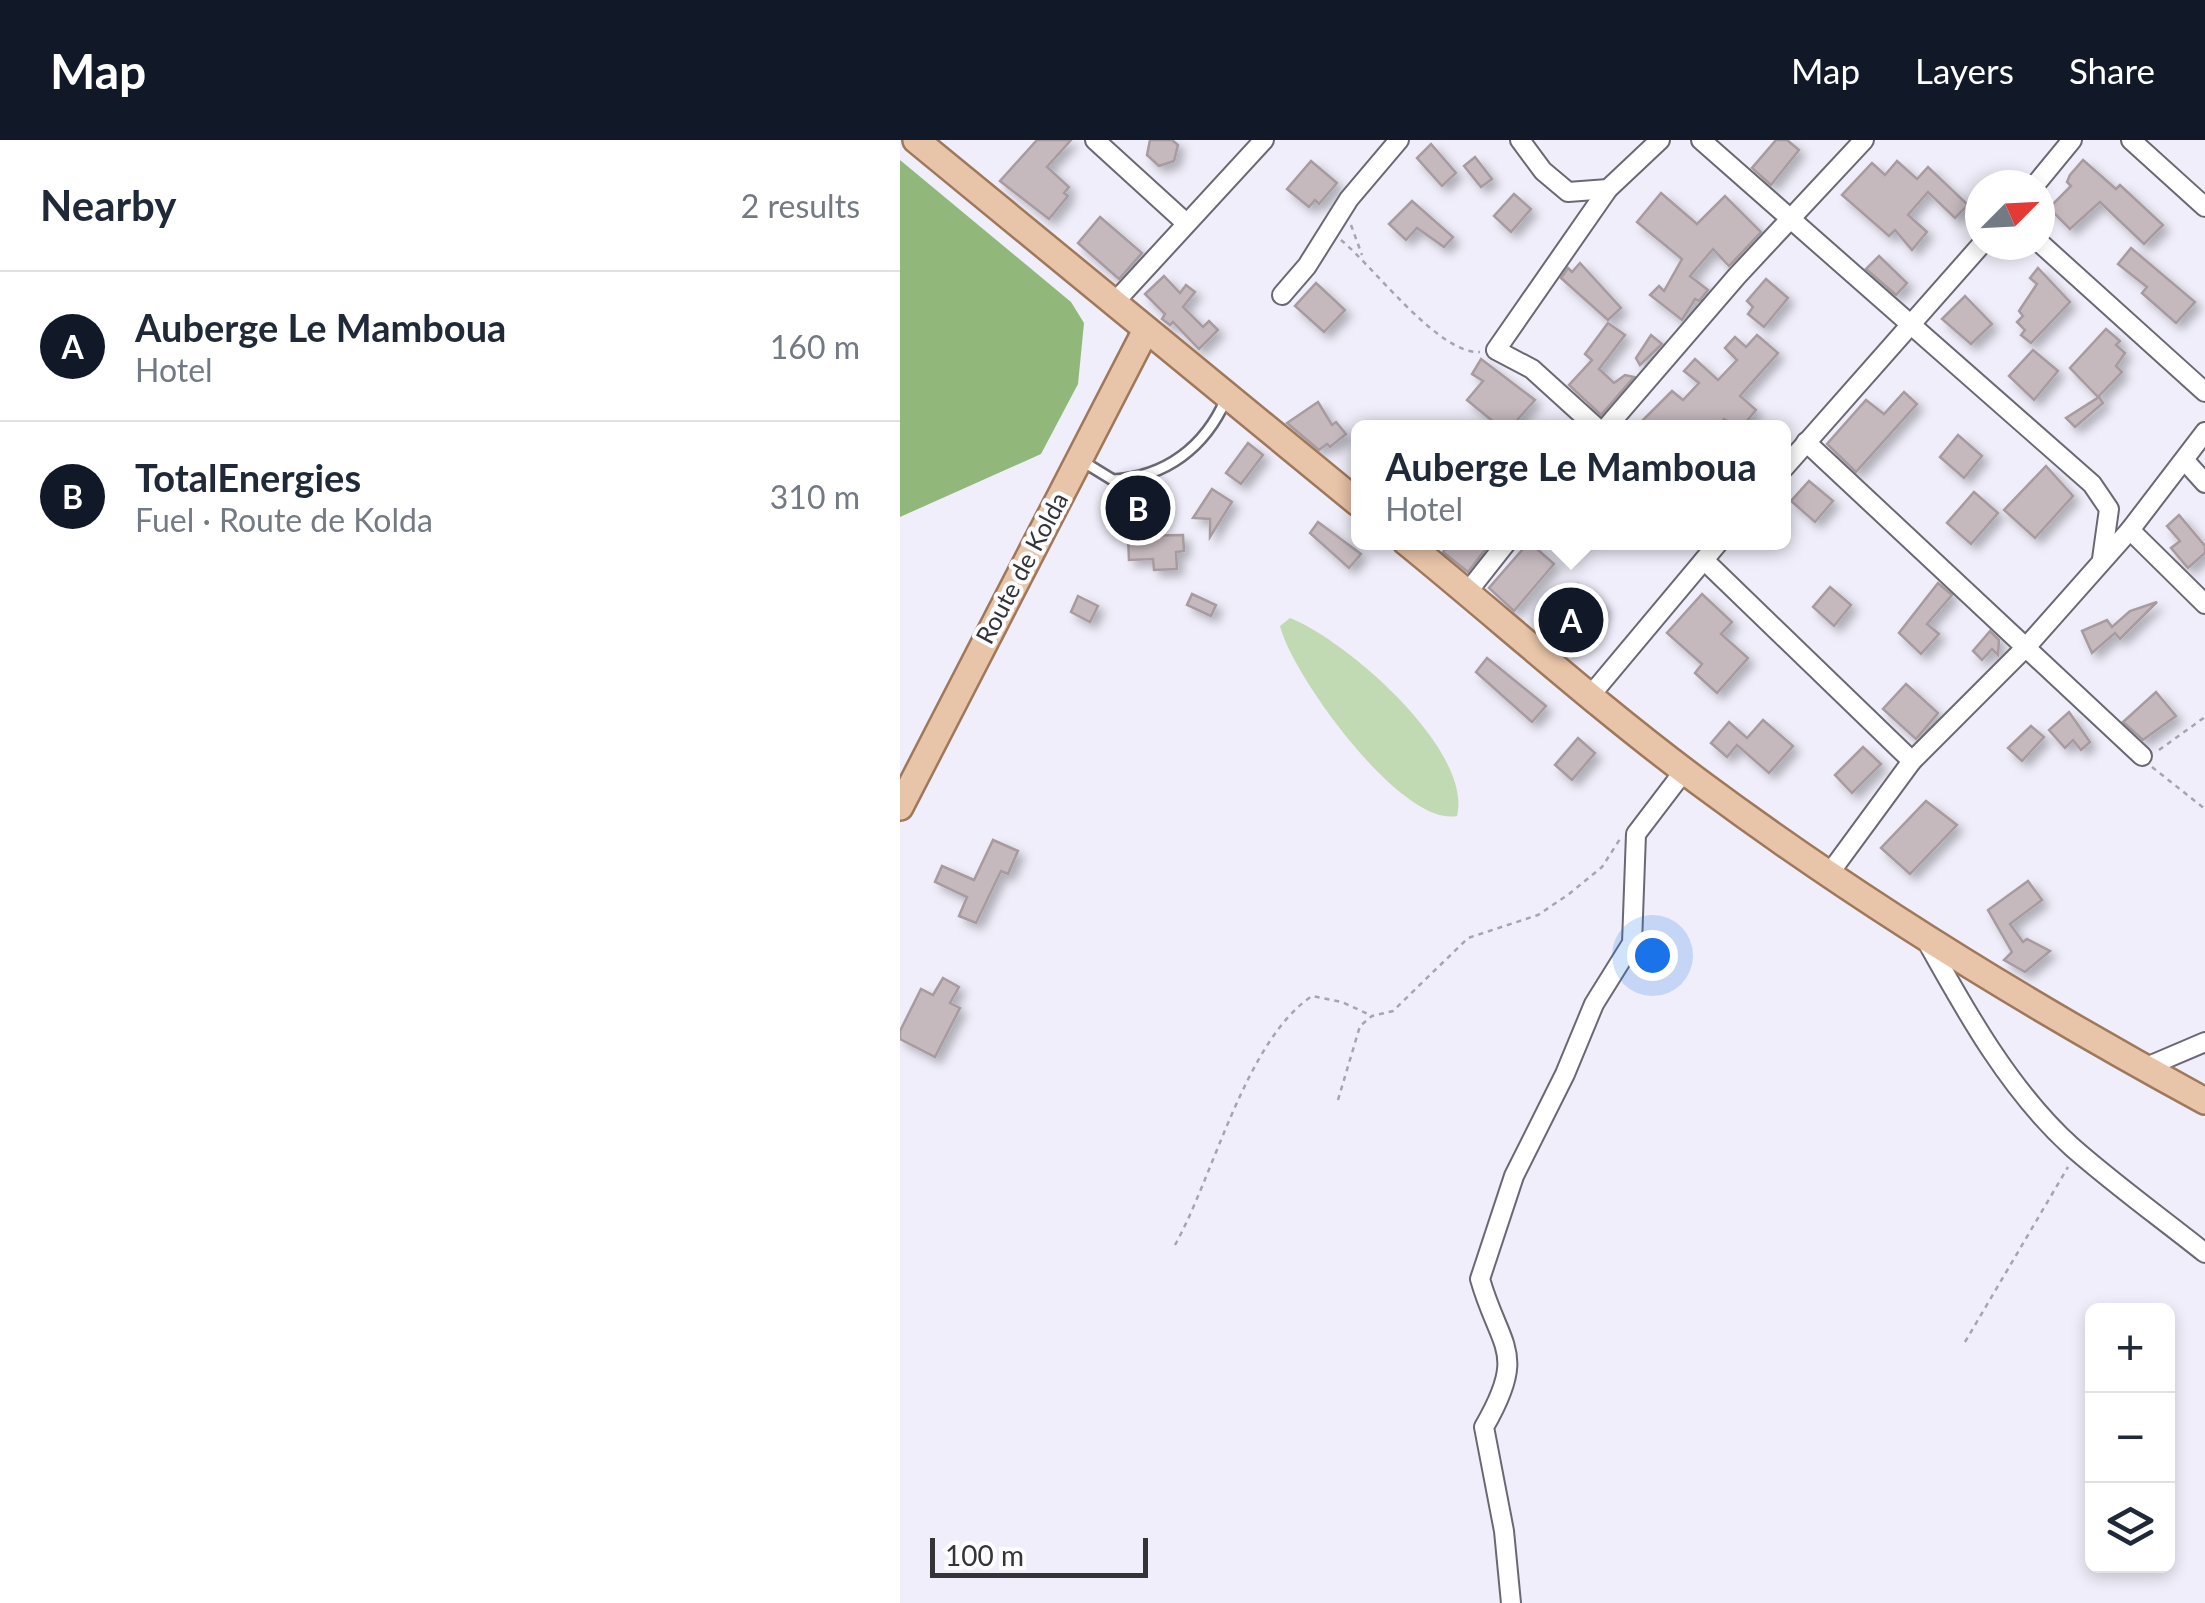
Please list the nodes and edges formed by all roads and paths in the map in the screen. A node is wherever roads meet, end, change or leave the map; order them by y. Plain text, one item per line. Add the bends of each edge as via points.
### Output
1 (917, 140) edge
2 (1095, 140) edge
3 (1264, 140) edge
4 (1399, 140) edge
5 (1520, 140) edge
6 (1660, 140) edge
7 (1701, 140) edge
8 (1864, 140) edge
9 (2072, 140) edge
10 (2131, 140) edge
11 (2047, 170) edge
12 (1608, 188) junction
13 (1348, 199) junction
14 (2205, 208) edge
15 (1790, 220) junction
16 (1186, 223) junction
17 (1328, 230) junction
18 (1362, 257) junction
19 (2055, 257) edge
20 (1968, 260) edge
21 (1282, 295) dead end
22 (1113, 304) junction
23 (1910, 325) junction
24 (1146, 330) junction
25 (1496, 350) junction
26 (2205, 392) edge
27 (1227, 397) junction
28 (1588, 420) edge
29 (1613, 420) edge
30 (2205, 432) edge
31 (1806, 442) junction
32 (1080, 460) junction
33 (1791, 460) edge
34 (2186, 462) junction
35 (2205, 483) edge
36 (1351, 497) edge
37 (2130, 530) junction
38 (1415, 550) edge
39 (1502, 550) edge
40 (1712, 550) edge
41 (2102, 558) junction
42 (1704, 560) junction
43 (1466, 594) junction
44 (2205, 604) edge
45 (2028, 645) junction
46 (1590, 696) junction
47 (2205, 718) edge
48 (2142, 756) junction
49 (1912, 761) junction
50 (1684, 770) junction
51 (900, 806) edge
52 (2205, 810) edge
53 (1636, 834) junction
54 (1828, 874) junction
55 (1923, 935) junction
56 (1372, 1016) junction
57 (2205, 1042) edge
58 (2144, 1068) junction
59 (1338, 1100) dead end
60 (2205, 1101) edge
61 (2071, 1146) junction
62 (1175, 1245) dead end
63 (2205, 1253) edge
64 (1965, 1342) dead end
65 (1510, 1603) edge

1 - 22 main road
2 - 16 street
3 - 16 street
4 - 13 street
5 - 12 street via 1568,192
6 - 12 street
7 - 15 street
8 - 15 street
9 - 11 street
10 - 14 street
12 - 25 street
13 - 17 street
13 - 18 path
15 - 23 street
15 - 29 street
16 - 22 street
17 - 18 path
17 - 21 street
18 - 25 path via 1431,328 1470,352
19 - 26 street
20 - 23 street
22 - 24 main road
23 - 31 street
23 - 41 street via 2092,484 2109,509
24 - 27 main road
24 - 32 main road, Route de Kolda
25 - 28 street via 1532,370
27 - 32 lane via 1214,426 1192,450 1154,472 1113,480
27 - 36 main road
30 - 34 street
31 - 33 street
31 - 45 street
32 - 51 main road, Route de Kolda
34 - 35 street
34 - 37 street
37 - 41 street
37 - 44 street
38 - 43 main road
39 - 43 street
40 - 42 street
41 - 45 street
42 - 46 street
42 - 49 street
43 - 46 main road
45 - 48 street
45 - 49 street
46 - 50 main road
47 - 48 path
48 - 52 path
49 - 54 street
50 - 53 street
50 - 54 main road
53 - 56 path via 1616,841 1602,867 1553,905 1468,938 1393,1011
53 - 65 street via 1632,943 1594,1004 1514,1176 1480,1279 1509,1348 1502,1396 1484,1426
54 - 55 main road
55 - 58 main road
55 - 61 street via 2005,1069
56 - 59 path via 1360,1026
56 - 62 path via 1312,996 1296,1007 1270,1038
57 - 58 street
58 - 60 main road
61 - 63 street
61 - 64 path via 2050,1203

